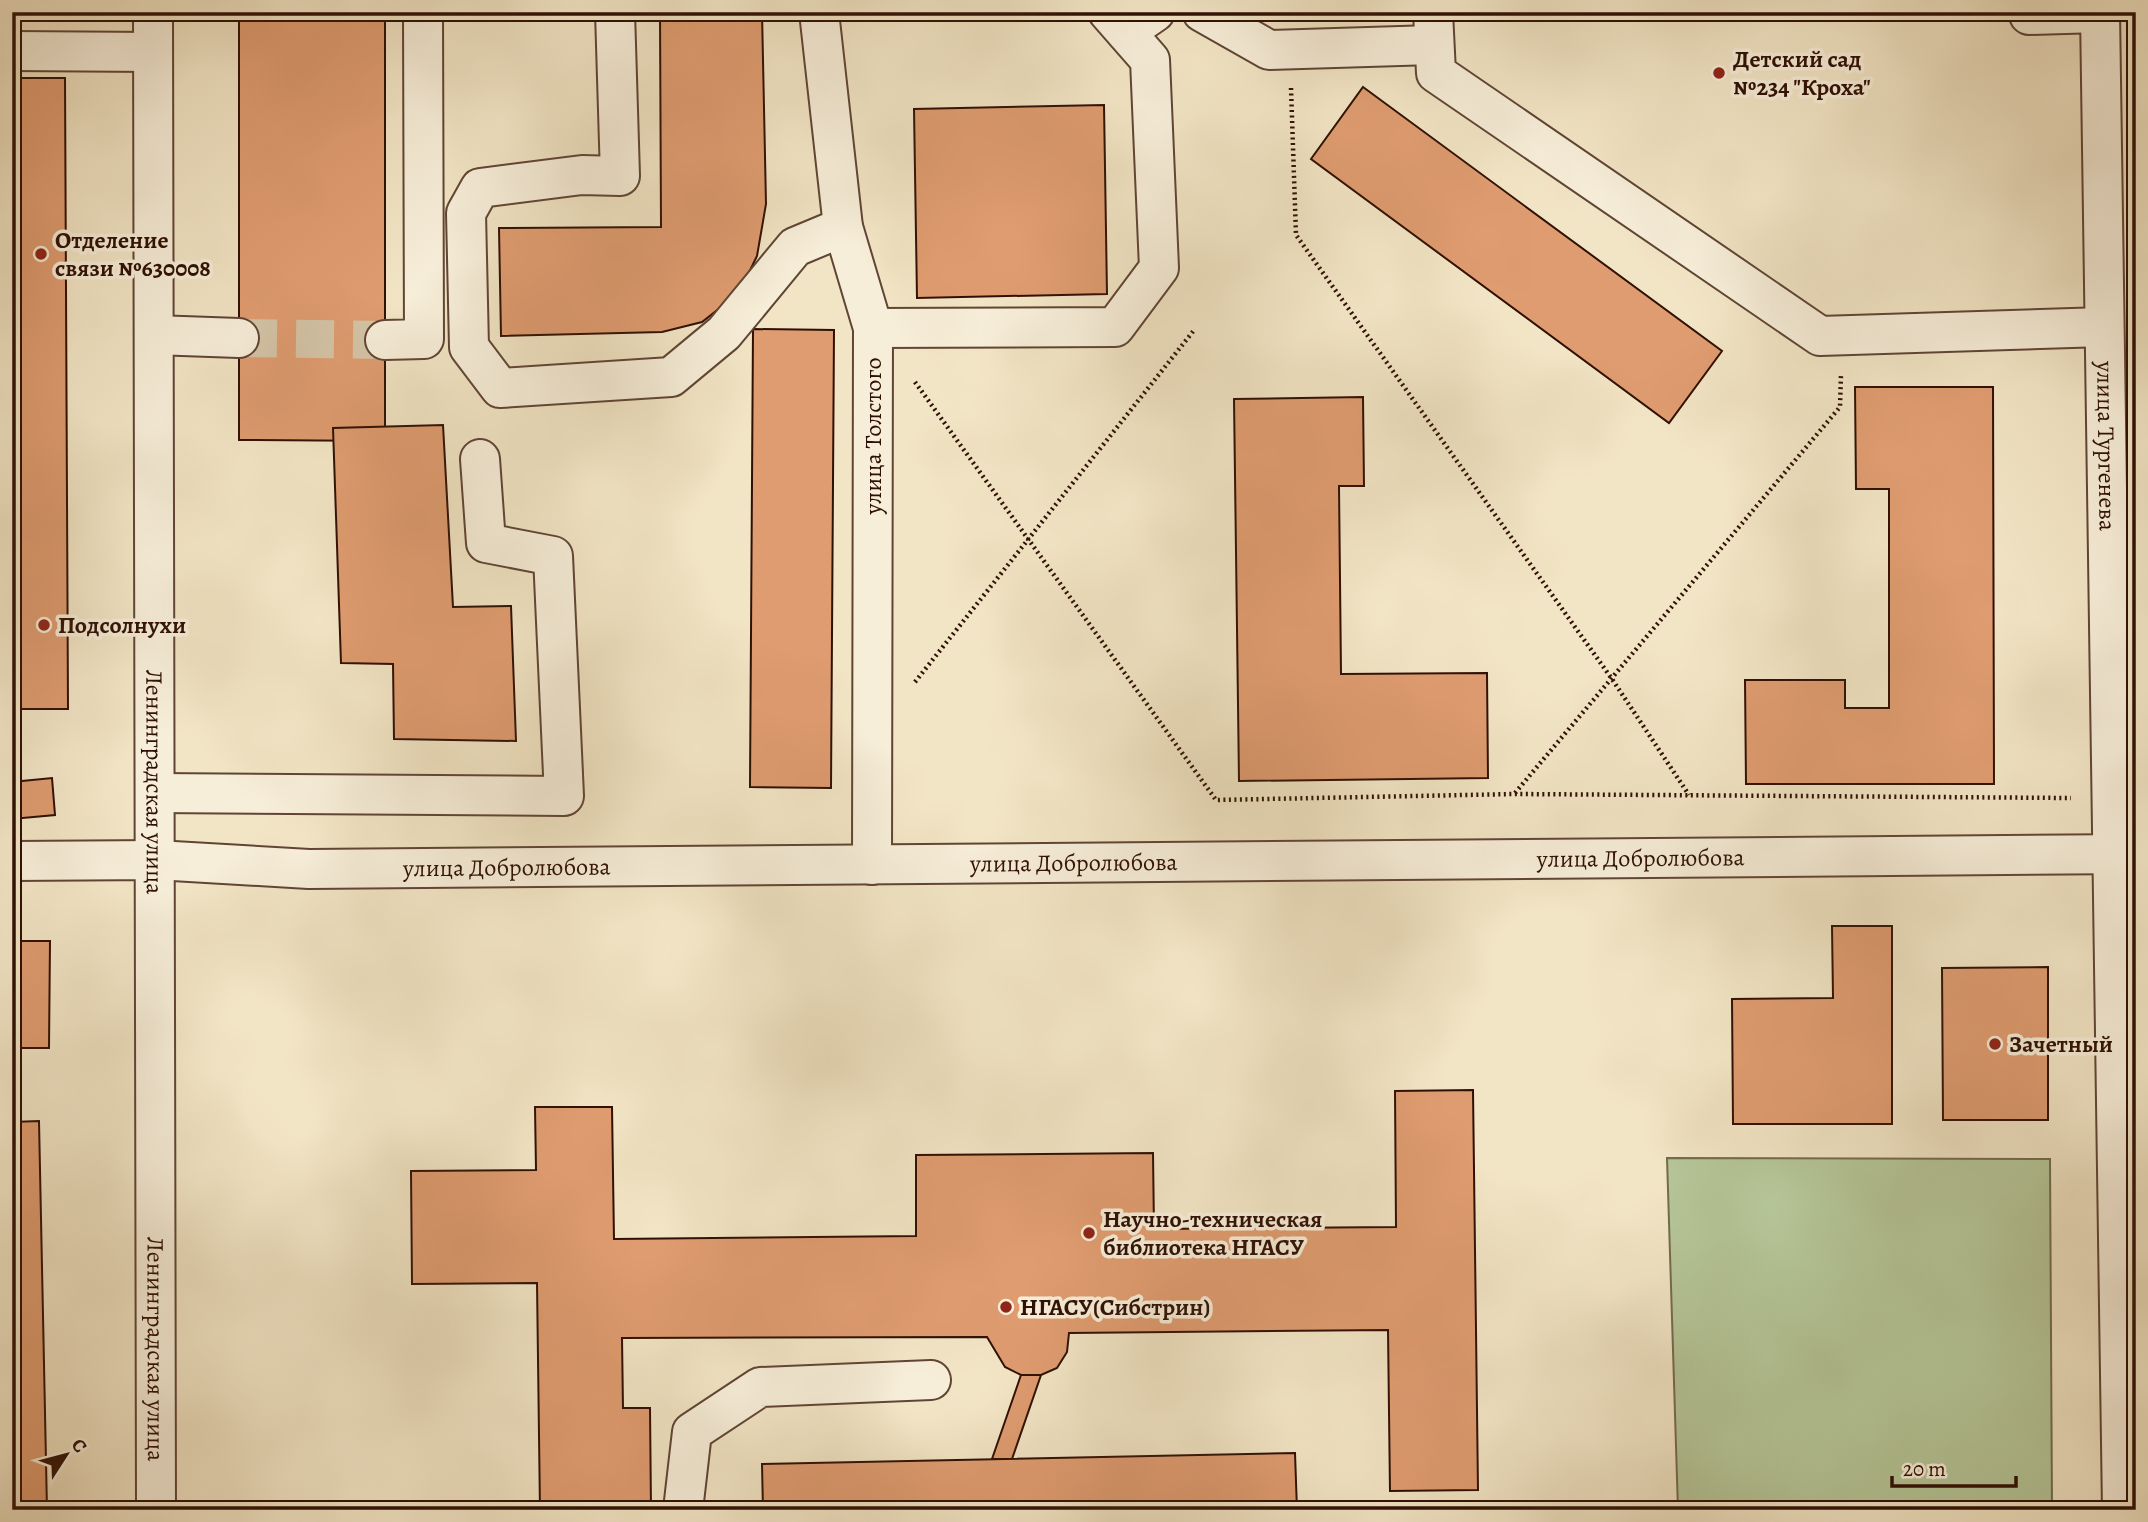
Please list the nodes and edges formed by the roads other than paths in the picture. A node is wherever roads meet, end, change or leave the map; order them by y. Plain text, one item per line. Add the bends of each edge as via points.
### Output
1 (153, 12) edge
2 (423, 12) edge
3 (615, 12) edge
4 (819, 12) edge
5 (1202, 12) edge
6 (2029, 12) edge
7 (2100, 12) edge
8 (1130, 19) edge
9 (1242, 23) edge
10 (1433, 29) edge
11 (12, 51) edge
12 (153, 52) junction
13 (842, 227) junction
14 (2104, 327) junction
15 (873, 328) junction
16 (154, 335) junction
17 (239, 338) tunnel mouth
18 (385, 340) tunnel mouth
19 (480, 459) dead end
20 (155, 793) junction
21 (2123, 855) edge
22 (156, 860) junction
23 (12, 862) edge
24 (872, 865) junction
25 (2126, 1140) edge
26 (931, 1380) dead end
27 (156, 1510) edge
28 (683, 1510) edge
29 (2122, 1510) edge

1 - 12 street, Ленинградская улица
2 - 18 street via 424,338
3 - 13 street via 620,176 582,175 480,188 466,214 469,347 500,388 671,377 724,333 795,247
4 - 13 street, улица Толстого
5 - 9 street
6 - 7 street
7 - 14 street, улица Тургенева
8 - 15 street via 1150,60 1159,268 1115,327
9 - 10 street via 1269,50
10 - 14 street via 1436,73 1820,336
11 - 12 street
12 - 16 street, Ленинградская улица
13 - 15 street, улица Толстого
14 - 21 street, улица Тургенева via 2110,798
15 - 24 street, улица Толстого
16 - 17 street
16 - 20 street, Ленинградская улица
19 - 20 street via 486,543 553,556 564,796
20 - 22 street, Ленинградская улица
21 - 24 street, улица Добролюбова
21 - 25 street, улица Тургенева
22 - 23 street, улица Добролюбова
22 - 24 street, улица Добролюбова via 309,869
22 - 27 street, Ленинградская улица
25 - 29 street, улица Тургенева
26 - 28 street via 760,1387 692,1432

